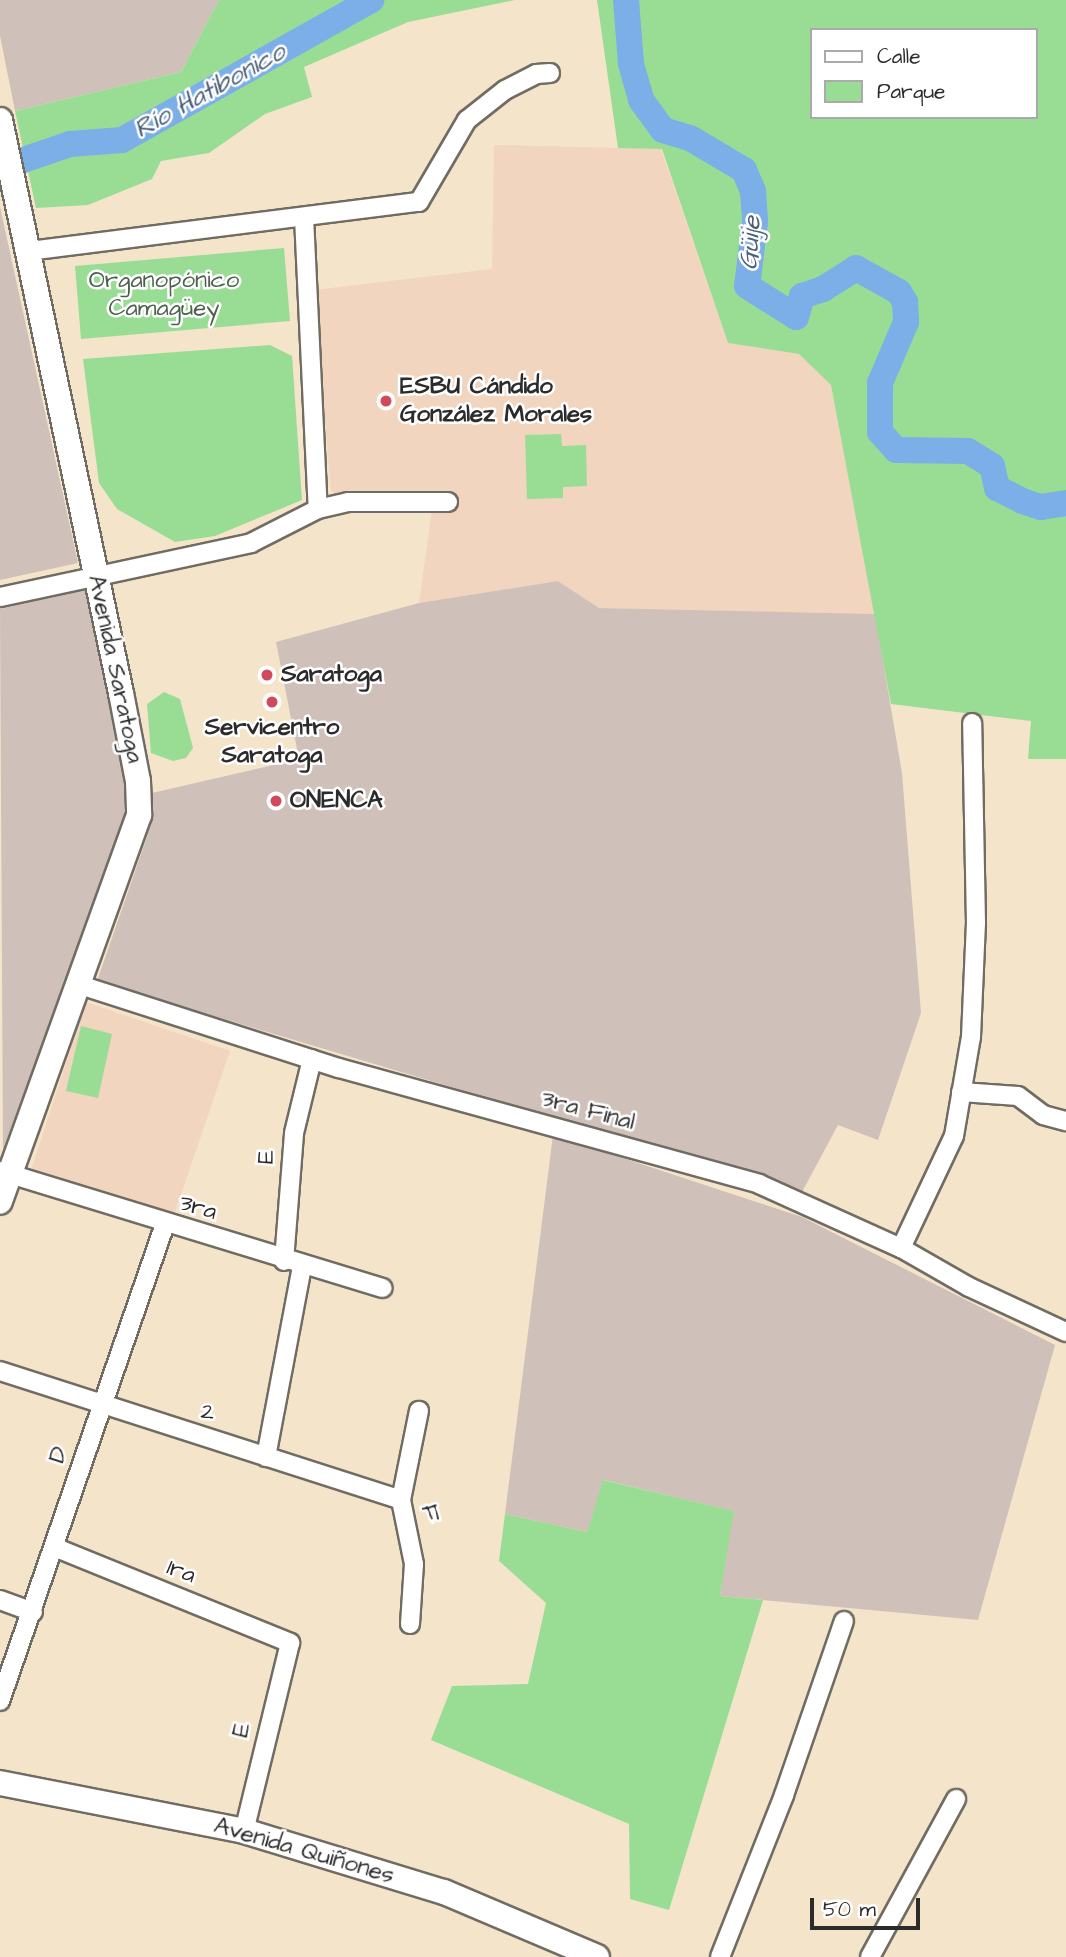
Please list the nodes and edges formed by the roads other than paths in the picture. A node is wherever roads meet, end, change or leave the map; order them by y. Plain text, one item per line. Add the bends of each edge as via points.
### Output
1 (550, 73) dead end
2 (0, 120) edge
3 (304, 217) junction
4 (29, 251) junction
5 (448, 502) dead end
6 (318, 509) junction
7 (95, 576) junction
8 (0, 597) edge
9 (972, 723) dead end
10 (77, 984) junction
11 (313, 1059) junction
12 (961, 1092) junction
13 (1066, 1121) edge
14 (5, 1172) edge
15 (0, 1202) edge
16 (166, 1224) junction
17 (901, 1248) junction
18 (284, 1261) junction
19 (302, 1267) junction
20 (383, 1288) dead end
21 (1066, 1332) edge
22 (0, 1371) edge
23 (101, 1405) junction
24 (419, 1411) dead end
25 (266, 1457) junction
26 (401, 1500) junction
27 (54, 1547) junction
28 (0, 1600) edge
29 (33, 1612) junction
30 (844, 1621) dead end
31 (410, 1625) dead end
32 (290, 1643) joint
33 (0, 1701) edge
34 (0, 1783) edge
35 (956, 1799) dead end
36 (244, 1831) junction
37 (597, 1957) edge
38 (720, 1957) edge
39 (870, 1957) edge

1 - 3 street via 536,74 505,90 467,120 419,202
2 - 4 main road, Avenida Saratoga
3 - 4 street
3 - 6 street
4 - 7 main road, Avenida Saratoga
5 - 6 street via 348,502
6 - 7 street via 251,543
7 - 8 street
7 - 10 main road, Avenida Saratoga via 138,781 139,815
9 - 12 street via 976,923 971,1037
10 - 11 street, 3ra Final
10 - 14 main road, Avenida Saratoga
11 - 17 street, 3ra Final via 759,1184
11 - 18 street, E via 294,1133
12 - 13 street via 1018,1096 1043,1115
12 - 17 street via 954,1136
14 - 15 main road, Avenida Saratoga
14 - 16 street, 3ra
16 - 18 street, 3ra
16 - 23 street, D
17 - 21 street, 3ra Final via 969,1287
18 - 19 street, 3ra
19 - 20 street, 3ra
19 - 25 street
22 - 23 street, 2
23 - 25 street, 2
23 - 27 street, D
24 - 26 street, F
25 - 26 street, 2
26 - 31 street, F via 414,1564
27 - 29 street, D
27 - 32 street, 1ra
28 - 29 street
29 - 33 street, D
30 - 38 street via 784,1795
32 - 36 street, E
34 - 36 main road, Avenida Quiñones
35 - 39 street
36 - 37 main road, Avenida Quiñones via 444,1892

